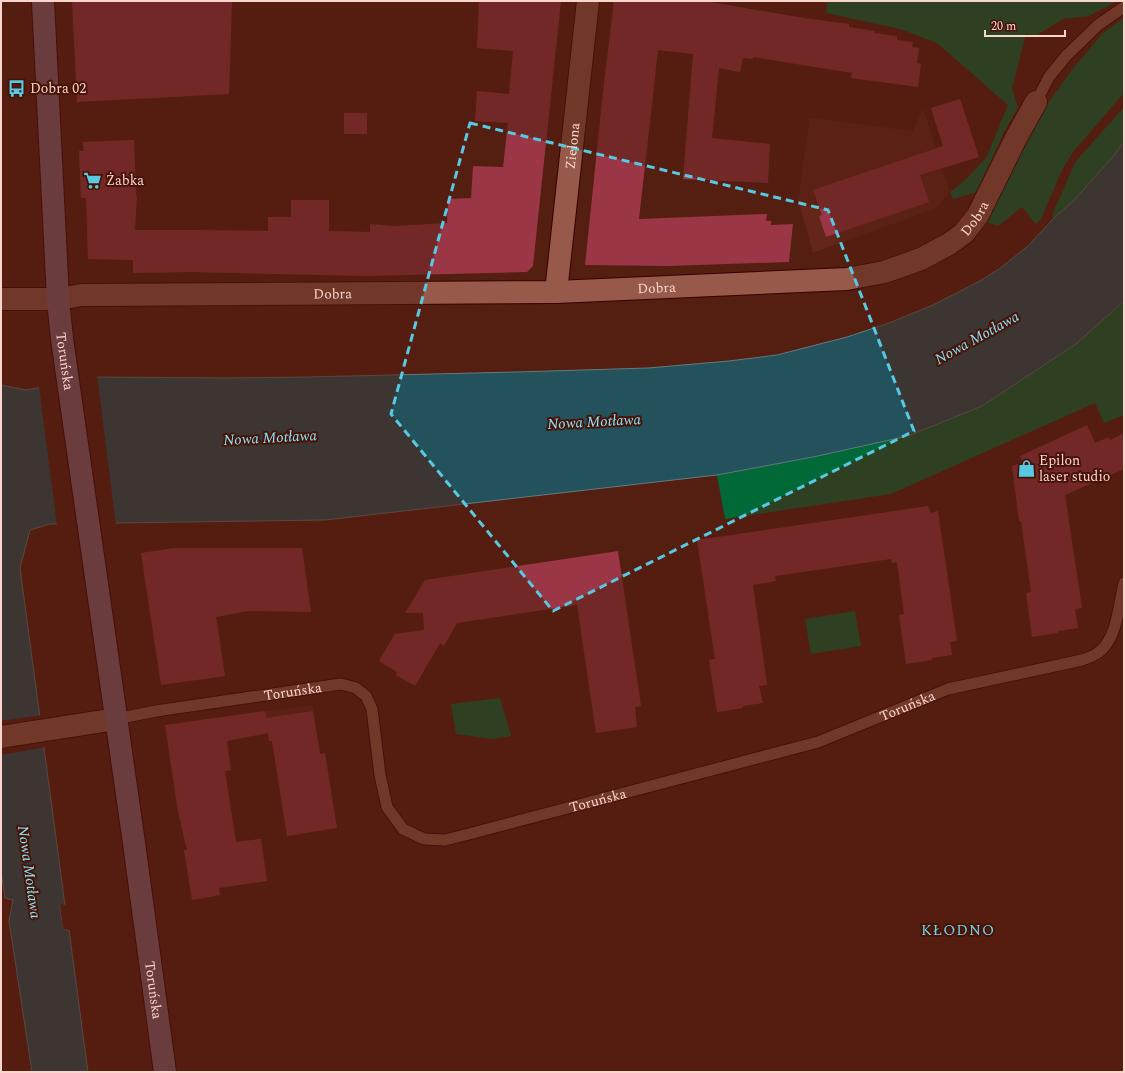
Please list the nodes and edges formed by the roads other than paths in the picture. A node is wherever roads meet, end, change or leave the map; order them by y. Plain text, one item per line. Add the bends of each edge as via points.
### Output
1 (43, 1) edge
2 (588, 1) edge
3 (1124, 7) edge
4 (1036, 102) joint
5 (556, 292) junction
6 (1, 299) edge
7 (58, 299) junction
8 (1124, 583) edge
9 (116, 719) junction
10 (1, 737) edge
11 (165, 1072) edge

1 - 7 street, Toruńska
2 - 5 street, Zielona
3 - 4 lane, Dobra via 1098,25 1066,56 1049,77
4 - 5 street, Dobra via 978,215 964,233 921,259 884,272 847,279
5 - 7 street, Dobra via 82,295
6 - 7 street, Dobra
7 - 9 street, Toruńska
8 - 9 lane, Toruńska via 1113,632 1107,644 1098,653 1082,660 948,689 818,742 445,840 424,839 403,829 387,807 380,775 372,709 366,696 356,688 341,684
9 - 10 street
9 - 11 street, Toruńska

